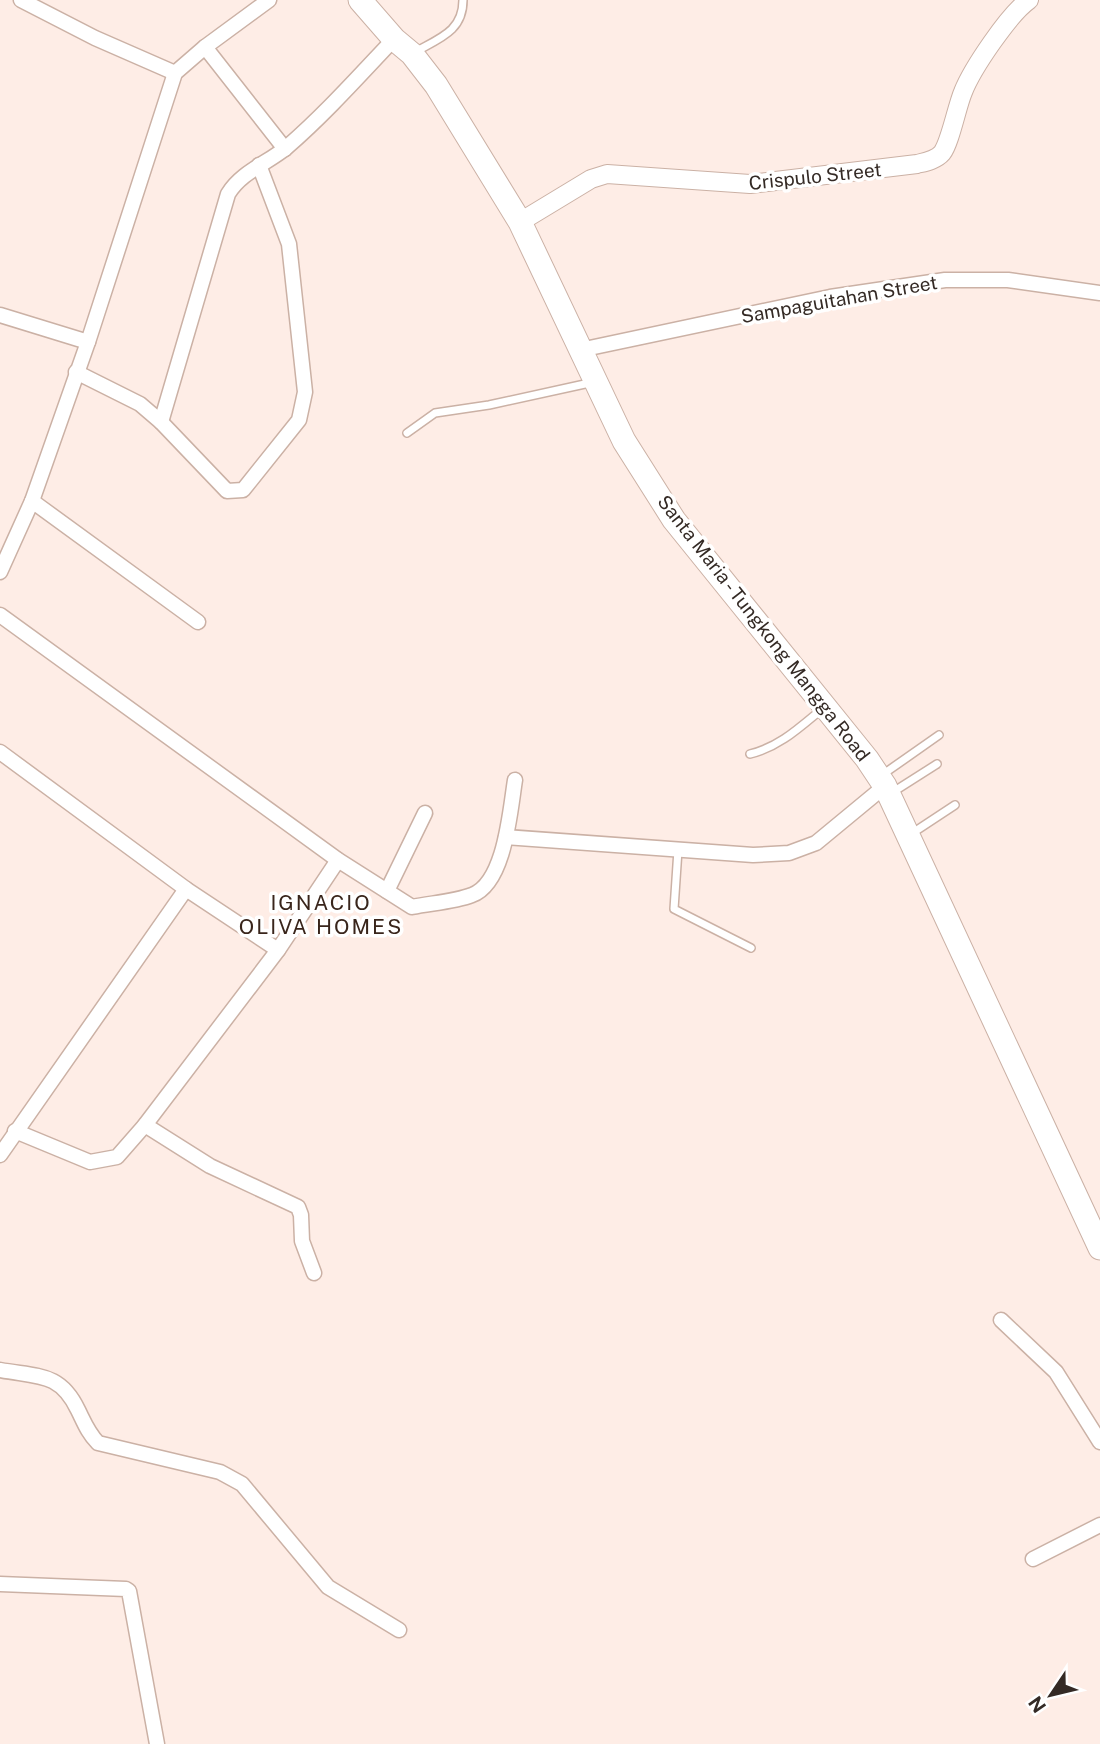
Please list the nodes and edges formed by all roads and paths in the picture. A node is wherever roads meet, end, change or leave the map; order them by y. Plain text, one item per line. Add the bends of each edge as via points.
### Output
1 (21, 0) edge
2 (269, 0) edge
3 (360, 0) edge
4 (463, 0) edge
5 (1029, 0) edge
6 (394, 39) junction
7 (205, 47) junction
8 (412, 54) junction
9 (175, 72) junction
10 (285, 149) junction
11 (259, 165) junction
12 (520, 222) junction
13 (1100, 293) edge
14 (0, 315) edge
15 (88, 342) junction
16 (580, 350) junction
17 (76, 372) junction
18 (595, 382) junction
19 (161, 422) junction
20 (407, 433) dead end
21 (32, 500) junction
22 (0, 572) edge
23 (0, 615) edge
24 (198, 622) dead end
25 (825, 707) junction
26 (939, 735) dead end
27 (0, 752) edge
28 (750, 754) dead end
29 (937, 764) dead end
30 (515, 780) dead end
31 (884, 786) junction
32 (955, 805) dead end
33 (425, 813) dead end
34 (908, 836) junction
35 (506, 837) junction
36 (678, 850) junction
37 (338, 860) junction
38 (186, 889) junction
39 (387, 891) junction
40 (751, 948) dead end
41 (278, 950) junction
42 (145, 1125) junction
43 (15, 1131) junction
44 (0, 1155) edge
45 (1099, 1242) edge
46 (314, 1273) dead end
47 (1001, 1320) dead end
48 (0, 1370) edge
49 (1100, 1442) edge
50 (1100, 1525) edge
51 (1033, 1559) dead end
52 (0, 1584) edge
53 (399, 1630) dead end
54 (157, 1744) edge

1 - 9 street
2 - 7 street
3 - 6 main road, Santa Maria - Tungkong Mangga Road
4 - 8 lane via 457,26
5 - 12 street, Crispulo Street via 964,89 942,153 931,160 750,184 607,174
6 - 8 main road, Santa Maria - Tungkong Mangga Road
6 - 10 street
7 - 9 street
7 - 10 street
8 - 12 main road, Santa Maria - Tungkong Mangga Road
9 - 15 street
10 - 11 street
11 - 19 street via 228,194
11 - 19 street via 289,244 305,392 299,421 243,490 227,491
12 - 16 main road, Santa Maria - Tungkong Mangga Road
13 - 16 street, Sampaguitahan Street via 1008,280 945,280 830,297
14 - 15 street
15 - 17 street
16 - 18 main road, Santa Maria - Tungkong Mangga Road
17 - 19 street via 140,404
17 - 21 street
18 - 20 lane via 435,413
18 - 25 main road, Santa Maria - Tungkong Mangga Road via 624,441 674,520
21 - 22 street
21 - 24 street
23 - 37 street
25 - 28 lane via 781,742
25 - 31 main road, Santa Maria - Tungkong Mangga Road
26 - 31 lane
27 - 38 street
29 - 31 lane
30 - 35 street
31 - 34 main road, Santa Maria - Tungkong Mangga Road
31 - 36 street via 816,844 789,853
32 - 34 lane
33 - 39 street
34 - 45 main road, Santa Maria - Tungkong Mangga Road
35 - 36 street
35 - 39 street via 494,873 473,895 412,907
36 - 40 lane via 674,909
37 - 39 street
37 - 41 street
38 - 41 street
38 - 43 street
41 - 42 street
42 - 43 street via 117,1157 90,1162
42 - 46 street via 210,1166 298,1207 302,1241
43 - 44 street
47 - 49 street via 1056,1372
48 - 53 street via 65,1387 98,1443 220,1472 243,1483 328,1587
50 - 51 street
52 - 54 street via 129,1591

